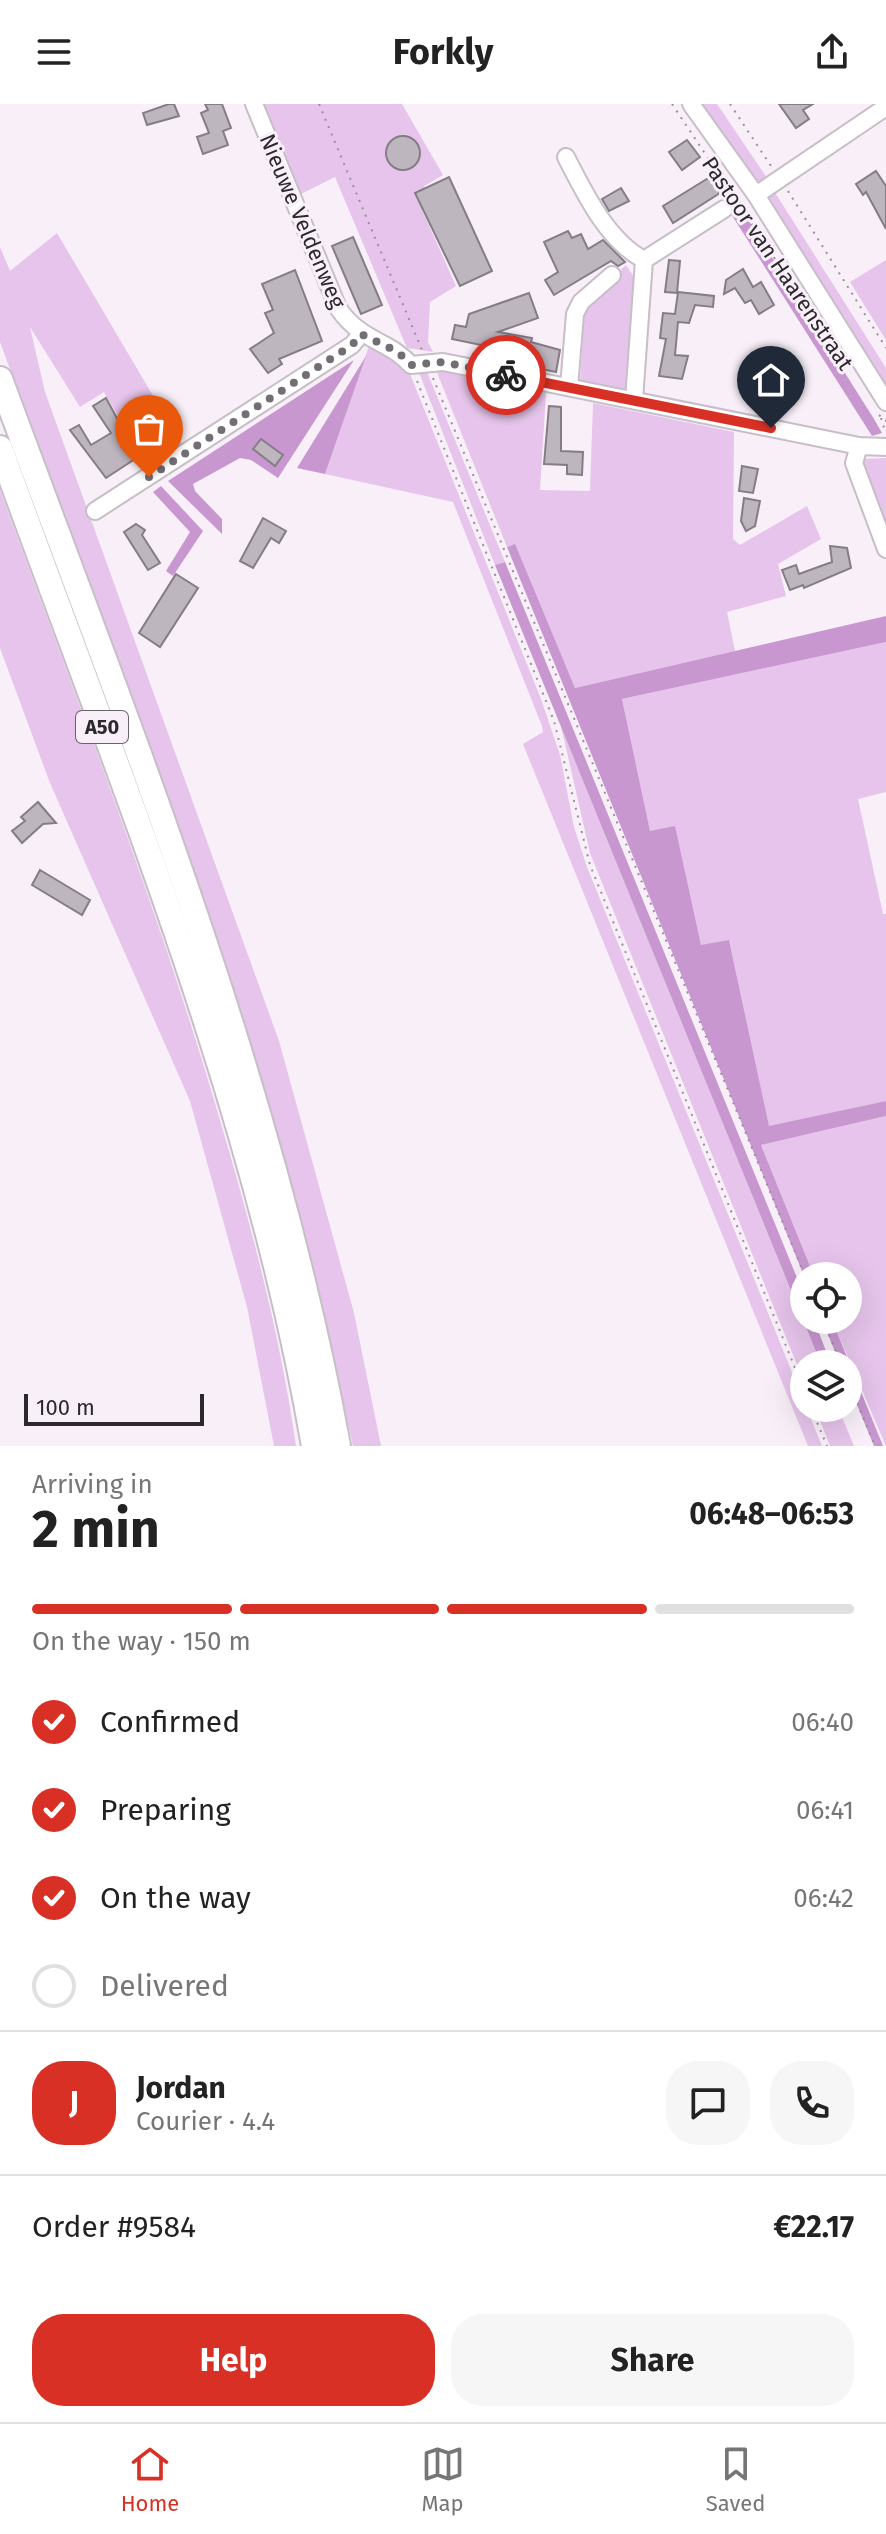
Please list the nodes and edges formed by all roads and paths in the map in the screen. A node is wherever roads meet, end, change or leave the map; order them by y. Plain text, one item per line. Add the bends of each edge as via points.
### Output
1 (254, 104) edge
2 (319, 104) edge
3 (672, 104) edge
4 (691, 104) edge
5 (730, 104) edge
6 (883, 109) dead end
7 (566, 157) dead end
8 (779, 178) junction
9 (756, 195) junction
10 (724, 209) dead end
11 (644, 260) junction
12 (612, 275) dead end
13 (361, 334) junction
14 (886, 348) edge
15 (837, 352) dead end
16 (419, 363) junction
17 (0, 379) edge
18 (569, 387) junction
19 (634, 400) junction
20 (879, 408) edge
21 (886, 421) edge
22 (886, 436) edge
23 (859, 446) junction
24 (886, 447) edge
25 (0, 448) edge
26 (95, 511) dead end
27 (886, 549) edge
28 (799, 1262) edge
29 (790, 1356) edge
30 (324, 1369) junction
31 (308, 1412) junction
32 (862, 1415) edge
33 (817, 1422) edge
34 (307, 1446) edge
35 (314, 1446) edge
36 (338, 1446) edge
37 (350, 1446) edge
38 (827, 1446) edge
39 (875, 1446) edge

1 - 13 street, Nieuwe Veldenweg via 335,300
2 - 16 path
3 - 15 path, Pastoor van Haarenstraat
4 - 9 street, Pastoor van Haarenstraat
5 - 8 path, Pastoor van Haarenstraat
6 - 8 street
7 - 11 street via 591,205 631,253
8 - 9 street
8 - 14 path, Pastoor van Haarenstraat
9 - 20 street, Pastoor van Haarenstraat
10 - 11 street
11 - 19 street
12 - 18 street via 575,314
13 - 16 street, Nieuwe Veldenweg
13 - 26 street via 352,345
16 - 18 street, Nieuwe Veldenweg
16 - 28 path via 501,541
16 - 29 path via 554,721 590,865
17 - 30 highway, A50 via 214,972 269,1146
18 - 19 street, Nieuwe Veldenweg
19 - 23 street, Nieuwe Veldenweg
20 - 21 path
20 - 22 path
23 - 24 street, Nieuwe Veldenweg
23 - 27 street via 854,463
25 - 31 highway, A50 via 201,1007 260,1209
30 - 36 highway, A50
30 - 37 highway, A50
31 - 34 highway, A50
31 - 35 highway, A50
32 - 39 path
33 - 38 path

